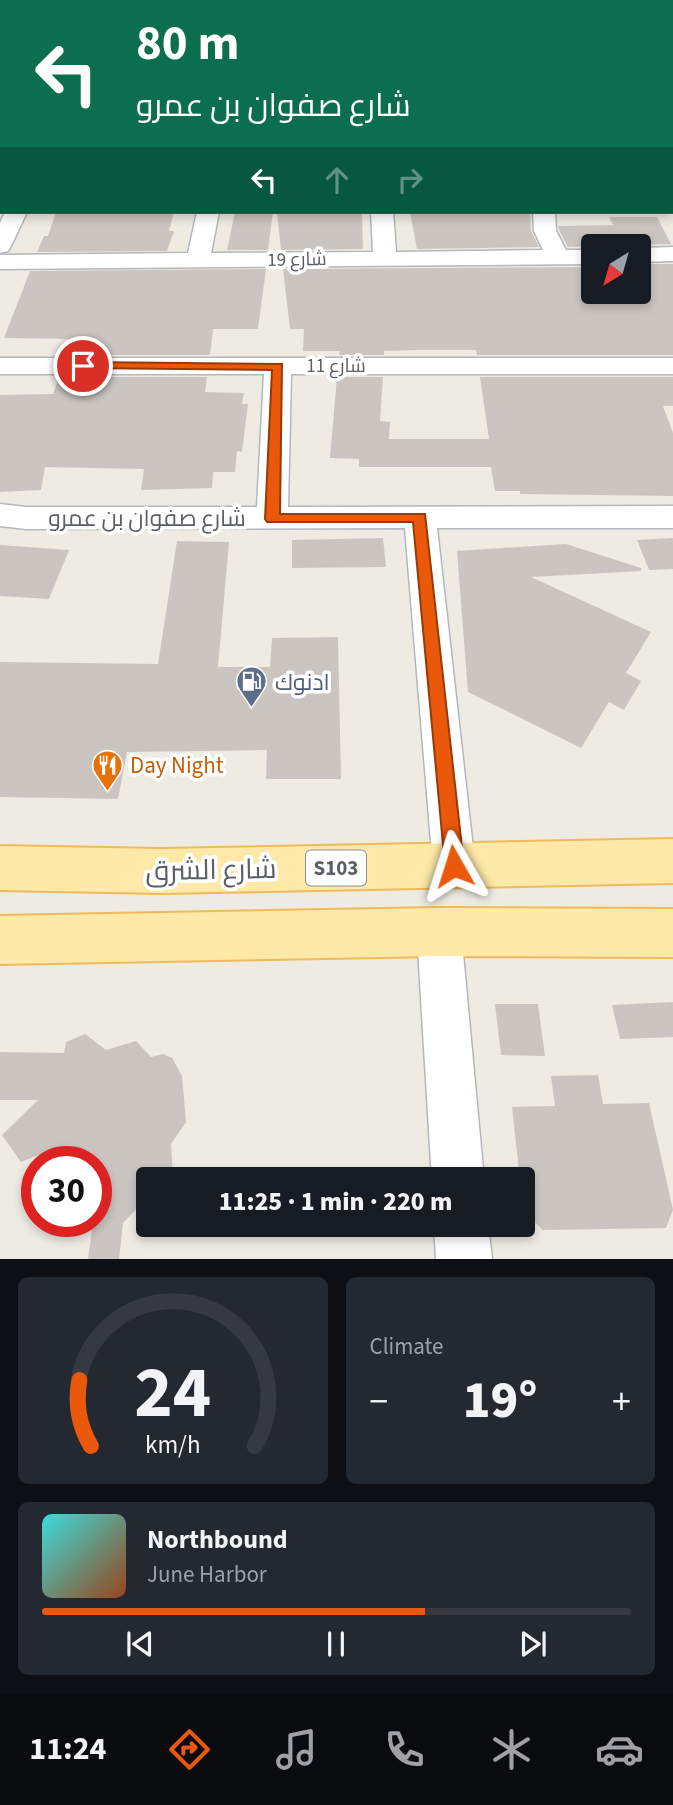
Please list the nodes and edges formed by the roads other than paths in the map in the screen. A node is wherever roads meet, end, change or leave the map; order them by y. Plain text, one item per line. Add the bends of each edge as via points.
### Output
1 (15, 214) edge
2 (208, 214) edge
3 (382, 214) edge
4 (544, 214) edge
5 (0, 246) edge
6 (673, 254) edge
7 (651, 255) edge
8 (581, 257) edge
9 (385, 258) junction
10 (558, 258) junction
11 (198, 261) junction
12 (0, 262) edge
13 (0, 366) edge
14 (278, 366) junction
15 (673, 366) edge
16 (0, 515) edge
17 (420, 517) junction
18 (673, 517) edge
19 (272, 519) junction
20 (673, 861) edge
21 (454, 866) junction
22 (0, 868) edge
23 (439, 932) junction
24 (673, 933) edge
25 (0, 940) edge
26 (457, 1167) edge
27 (462, 1237) edge
28 (464, 1259) edge

1 - 5 street
2 - 11 street
3 - 9 street
4 - 10 street via 545,231
6 - 7 street
8 - 10 street, شارع 19
9 - 10 street, شارع 19
9 - 11 street, شارع 19
11 - 12 street, شارع 19
13 - 14 street, شارع 11
14 - 15 street, شارع 11
14 - 19 street
16 - 19 street, شارع صفوان بن عمرو
17 - 18 street, شارع صفوان بن عمرو
17 - 19 street, شارع صفوان بن عمرو
17 - 21 street
20 - 21 main road, شارع الشرق / S103
21 - 22 main road, شارع الشرق / S103 via 161,871
23 - 24 main road
23 - 25 main road
23 - 26 street
27 - 28 street

